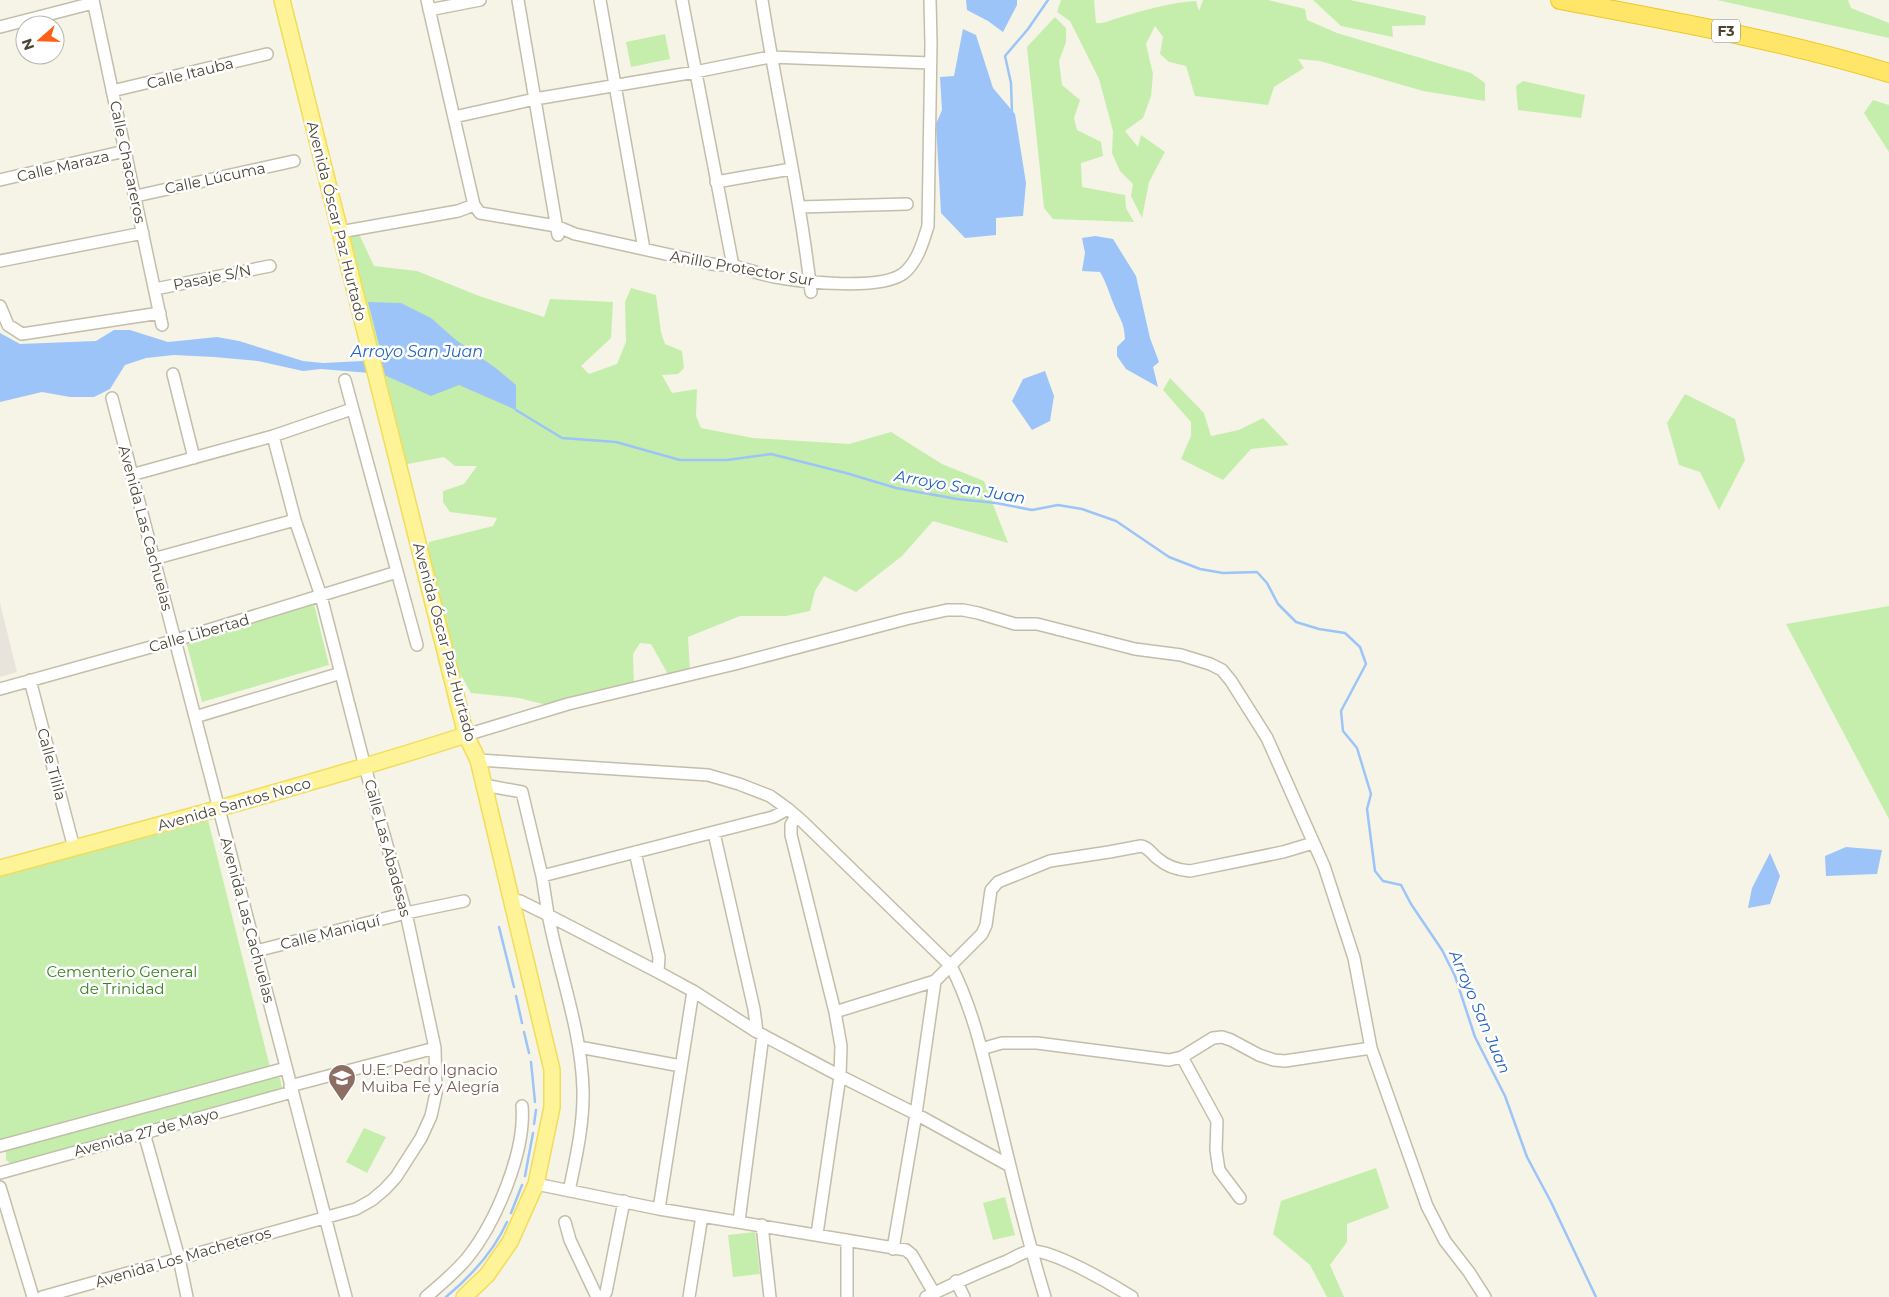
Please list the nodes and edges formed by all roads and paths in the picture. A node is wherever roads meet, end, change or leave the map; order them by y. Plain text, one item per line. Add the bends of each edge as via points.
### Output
1 (282, 0) edge
2 (480, 0) edge
3 (518, 0) edge
4 (600, 0) edge
5 (682, 0) edge
6 (762, 0) edge
7 (930, 0) edge
8 (1560, 0) edge
9 (93, 1) edge
10 (428, 5) edge
11 (0, 27) edge
12 (267, 54) dead end
13 (770, 57) junction
14 (930, 63) junction
15 (695, 72) junction
16 (1889, 73) edge
17 (615, 85) junction
18 (112, 91) junction
19 (535, 99) junction
20 (454, 118) junction
21 (125, 151) junction
22 (294, 161) dead end
23 (792, 169) junction
24 (0, 180) edge
25 (716, 182) junction
26 (136, 196) junction
27 (908, 204) dead end
28 (474, 205) junction
29 (799, 207) junction
30 (557, 231) junction
31 (340, 232) junction
32 (143, 233) junction
33 (644, 249) junction
34 (0, 261) edge
35 (270, 266) dead end
36 (734, 266) junction
37 (810, 287) junction
38 (154, 288) junction
39 (0, 306) edge
40 (160, 313) junction
41 (162, 325) dead end
42 (173, 374) dead end
43 (344, 380) dead end
44 (112, 398) dead end
45 (352, 409) junction
46 (273, 436) junction
47 (194, 458) junction
48 (131, 475) junction
49 (295, 520) junction
50 (153, 558) junction
51 (397, 572) junction
52 (321, 596) junction
53 (176, 640) junction
54 (417, 645) dead end
55 (341, 673) junction
56 (30, 680) junction
57 (0, 689) edge
58 (195, 717) junction
59 (466, 735) junction
60 (478, 760) junction
61 (365, 767) junction
62 (484, 785) junction
63 (219, 810) junction
64 (792, 812) junction
65 (714, 833) junction
66 (1313, 843) junction
67 (74, 848) junction
68 (635, 852) junction
69 (0, 868) edge
70 (542, 876) junction
71 (464, 901) dead end
72 (516, 901) junction
73 (406, 913) junction
74 (546, 914) junction
75 (256, 950) junction
76 (951, 966) junction
77 (658, 972) junction
78 (935, 981) junction
79 (693, 991) junction
80 (835, 1012) junction
81 (760, 1034) junction
82 (579, 1047) junction
83 (435, 1048) junction
84 (1371, 1048) junction
85 (981, 1049) junction
86 (1182, 1057) junction
87 (681, 1066) junction
88 (286, 1068) junction
89 (840, 1076) junction
90 (291, 1089) junction
91 (522, 1106) dead end
92 (916, 1114) junction
93 (144, 1133) junction
94 (0, 1146) edge
95 (1010, 1166) junction
96 (0, 1173) edge
97 (536, 1184) junction
98 (0, 1187) edge
99 (569, 1191) junction
100 (1240, 1198) dead end
101 (624, 1201) junction
102 (659, 1209) junction
103 (702, 1216) junction
104 (324, 1218) junction
105 (739, 1221) junction
106 (565, 1222) dead end
107 (762, 1226) junction
108 (817, 1234) junction
109 (847, 1240) junction
110 (893, 1248) junction
111 (1031, 1251) junction
112 (178, 1258) junction
113 (956, 1281) junction
114 (930, 1295) edge
115 (33, 1297) edge
116 (42, 1297) edge
117 (187, 1297) edge
118 (346, 1297) edge
119 (426, 1297) edge
120 (464, 1297) edge
121 (597, 1297) edge
122 (604, 1297) edge
123 (689, 1297) edge
124 (770, 1297) edge
125 (847, 1297) edge
126 (964, 1297) edge
127 (1045, 1297) edge
128 (1132, 1297) edge
129 (1486, 1297) edge

1 - 31 main road, Avenida Óscar Paz Hurtado
2 - 10 street
3 - 19 street
4 - 17 street
5 - 15 street
6 - 13 street
7 - 14 street, Anillo Protector Sur
8 - 16 highway, F3 via 1726,31
9 - 11 street
9 - 18 street, Calle Chacareros
10 - 20 street
12 - 18 street, Calle Itauba
13 - 14 street
13 - 15 street
13 - 23 street
14 - 37 street, Anillo Protector Sur via 928,226 919,253 904,273 888,281
15 - 17 street
15 - 25 street
17 - 19 street
17 - 33 street
18 - 21 street, Calle Chacareros
19 - 20 street
19 - 30 street
20 - 28 street
21 - 24 street, Calle Maraza
21 - 26 street, Calle Chacareros
22 - 26 street, Calle Lúcuma
23 - 25 street
23 - 29 street
25 - 36 street
26 - 32 street, Calle Chacareros
27 - 29 street
28 - 30 street, Anillo Protector Sur via 480,213
28 - 31 street via 458,212
29 - 37 street
30 - 33 street, Anillo Protector Sur
31 - 59 main road, Avenida Óscar Paz Hurtado
32 - 34 street
32 - 38 street, Calle Chacareros
33 - 36 street, Anillo Protector Sur
35 - 38 street, Pasaje S/N
36 - 37 street, Anillo Protector Sur
38 - 40 street, Calle Chacareros
39 - 40 street via 8,325 22,334
40 - 41 street, Calle Chacareros
42 - 47 street
43 - 45 street
44 - 48 street, Avenida Las Cachuelas
45 - 46 street
45 - 51 street
46 - 47 street
46 - 49 street, Calle Las Abadesas
47 - 48 street
48 - 50 street, Avenida Las Cachuelas
49 - 50 street
49 - 52 street, Calle Las Abadesas
50 - 53 street, Avenida Las Cachuelas
51 - 52 street, Calle Libertad
51 - 54 street
52 - 53 street, Calle Libertad
52 - 55 street, Calle Las Abadesas
53 - 56 street, Calle Libertad
53 - 58 street, Avenida Las Cachuelas
55 - 58 street
55 - 61 street, Calle Las Abadesas
56 - 57 street, Calle Libertad
56 - 67 street, Calle Tilila
58 - 63 street, Avenida Las Cachuelas
59 - 60 main road, Avenida Óscar Paz Hurtado
59 - 61 main road, Avenida Santos Noco
59 - 66 street via 568,704 906,619 962,610 1015,624 1037,624 1135,649 1181,655 1222,670 1267,738
60 - 62 main road, Avenida Óscar Paz Hurtado
60 - 64 street via 708,775 770,796
61 - 63 main road, Avenida Santos Noco
61 - 73 street, Calle Las Abadesas
62 - 70 street via 522,792
62 - 72 main road, Avenida Óscar Paz Hurtado
63 - 67 main road, Avenida Santos Noco
63 - 75 street, Avenida Las Cachuelas
64 - 65 street
64 - 76 street
64 - 80 street via 791,834
65 - 68 street
65 - 81 street
66 - 76 street via 1190,871 1166,865 1146,846 1050,861 998,882 991,890 982,934
66 - 84 street via 1324,866 1354,958
67 - 69 main road, Avenida Santos Noco
68 - 70 street
68 - 77 street via 659,957
70 - 74 street
71 - 73 street, Calle Maniquí
72 - 74 street
72 - 97 main road, Avenida Óscar Paz Hurtado via 552,1070 552,1107
73 - 75 street, Calle Maniquí
73 - 83 street, Calle Las Abadesas
74 - 77 street
74 - 82 street via 572,1006
75 - 88 street, Avenida Las Cachuelas
76 - 78 street
76 - 85 street via 964,991
77 - 79 street
78 - 80 street
78 - 92 street
79 - 81 street
79 - 87 street
80 - 89 street via 841,1046
81 - 89 street
81 - 105 street
82 - 87 street
82 - 99 street via 583,1089 581,1121
83 - 90 street, Avenida 27 de Mayo
83 - 104 street, Calle Las Abadesas via 436,1093 431,1116 407,1161 372,1200 356,1209
84 - 86 street via 1285,1061 1259,1055 1222,1037 1213,1038
84 - 129 street via 1436,1227
85 - 86 street via 1015,1042 1088,1048 1169,1060
85 - 95 street
86 - 100 street via 1217,1121 1219,1170
87 - 102 street
88 - 90 street, Avenida Las Cachuelas
88 - 94 street, Avenida 27 de Mayo
89 - 92 street
89 - 108 street
90 - 93 street, Avenida 27 de Mayo
90 - 104 street, Avenida Las Cachuelas
91 - 119 street via 521,1138 496,1211 468,1256
92 - 95 street
92 - 110 street
93 - 96 street, Avenida 27 de Mayo
93 - 112 street
95 - 111 street
97 - 99 street
97 - 120 main road, Avenida Óscar Paz Hurtado via 510,1242 487,1275
98 - 115 street
99 - 101 street
101 - 102 street
101 - 122 street
102 - 103 street
103 - 105 street
103 - 123 street
104 - 112 street, Avenida Los Macheteros
104 - 118 street, Avenida Las Cachuelas
105 - 107 street
106 - 121 street
107 - 108 street
107 - 124 street
108 - 109 street
109 - 110 street
109 - 125 street
110 - 114 street via 906,1250 912,1255
111 - 113 street
111 - 127 street
111 - 128 street via 1046,1253 1105,1280
112 - 116 street, Avenida Los Macheteros
112 - 117 street
113 - 114 street
113 - 126 street

